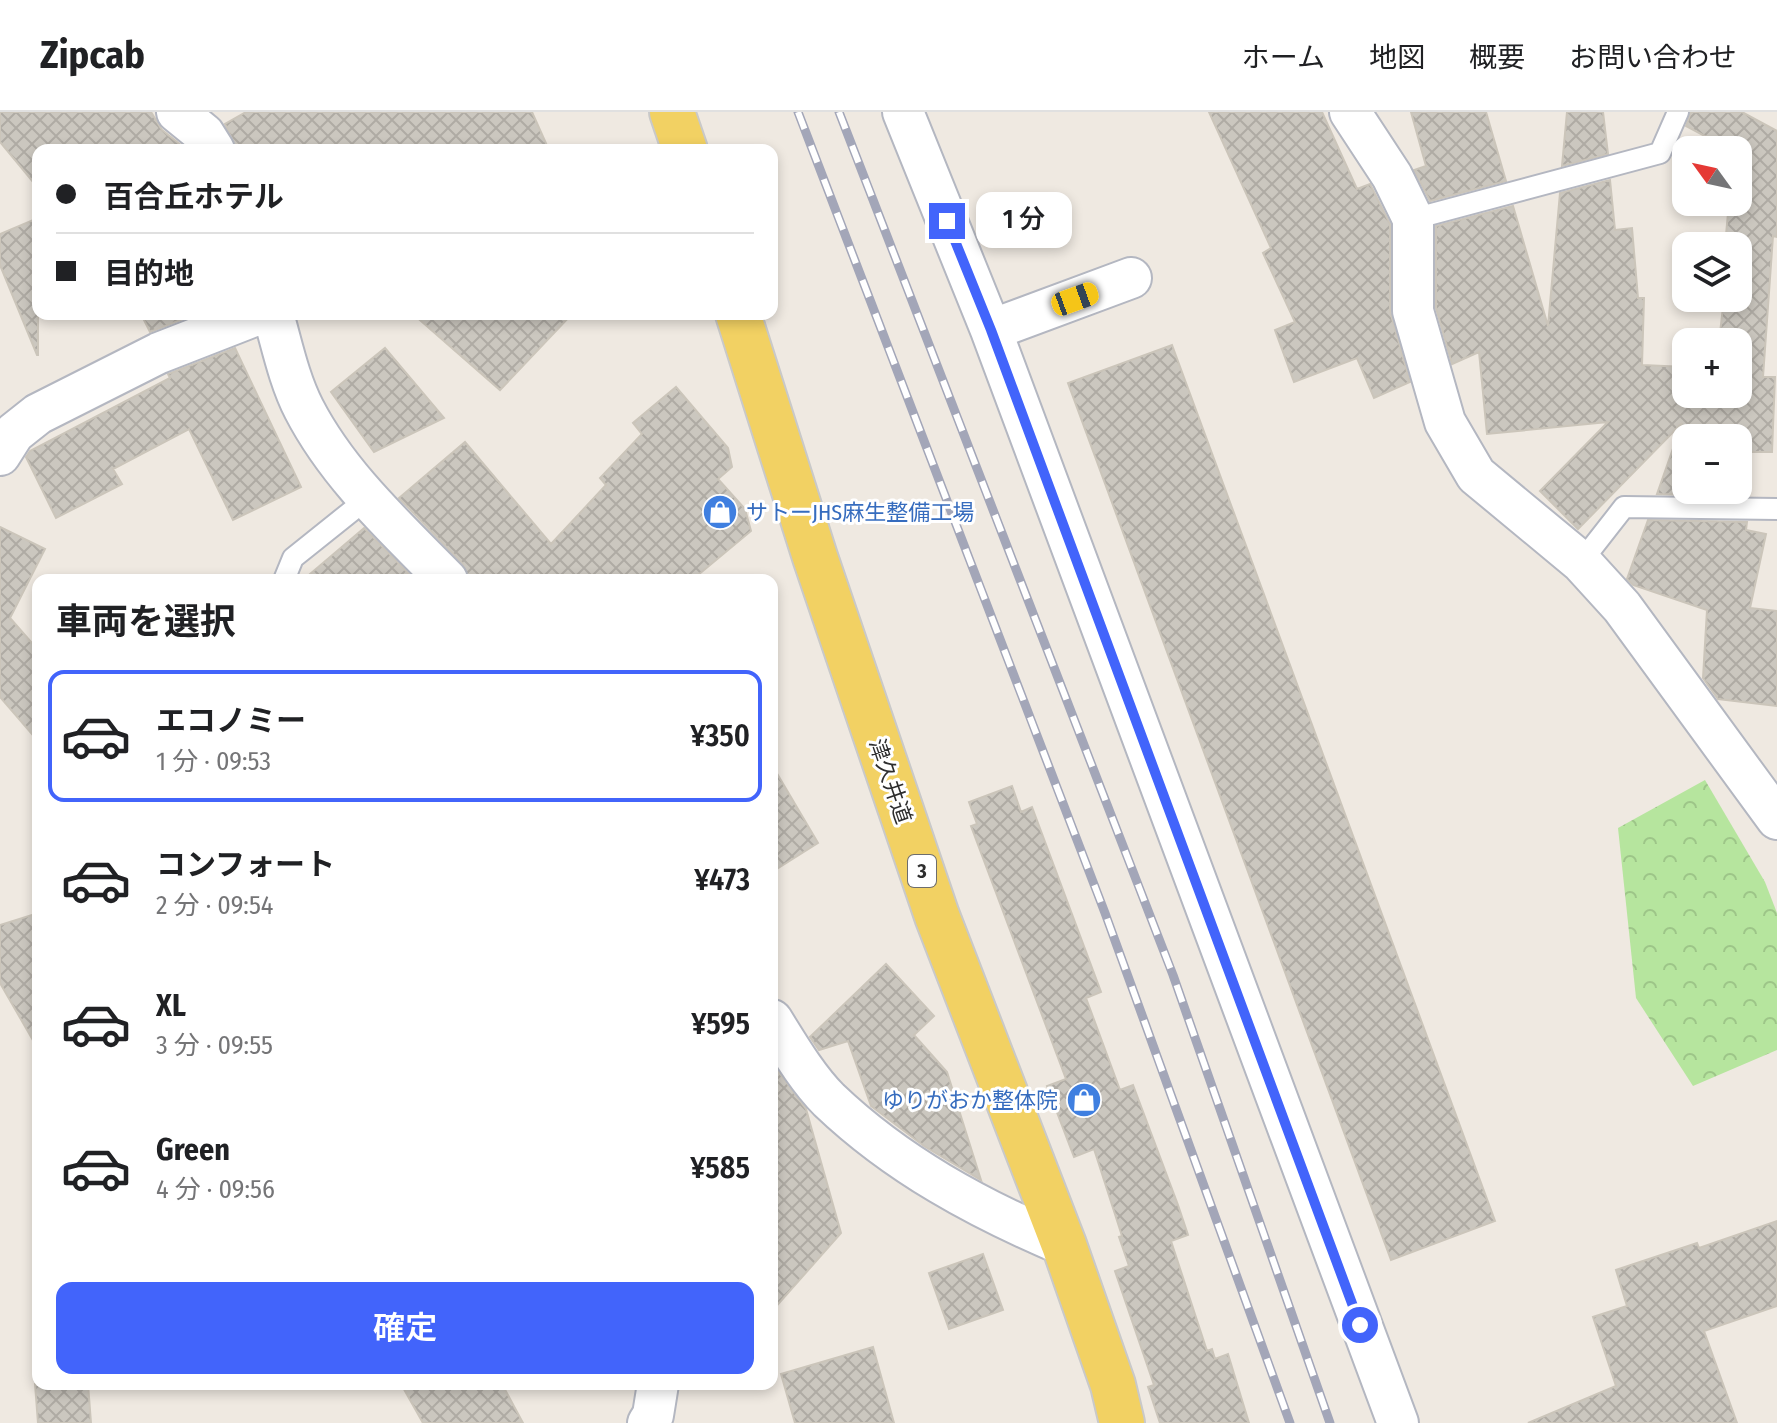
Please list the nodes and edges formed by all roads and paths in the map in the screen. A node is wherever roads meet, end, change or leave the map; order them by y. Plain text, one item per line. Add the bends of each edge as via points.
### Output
1 (177, 112) edge
2 (672, 112) edge
3 (903, 112) edge
4 (1350, 112) edge
5 (1678, 112) edge
6 (210, 144) edge
7 (683, 144) edge
8 (1413, 219) junction
9 (1131, 278) dead end
10 (244, 320) edge
11 (275, 320) edge
12 (740, 320) edge
13 (991, 330) junction
14 (0, 455) edge
15 (368, 498) junction
16 (1777, 509) edge
17 (1581, 562) junction
18 (286, 574) edge
19 (441, 574) edge
20 (1777, 819) edge
21 (779, 1049) edge
22 (1064, 1245) junction
23 (1122, 1423) edge
24 (1398, 1423) edge

1 - 6 street
2 - 7 main road
3 - 13 street
4 - 8 street
5 - 8 lane via 1660,153
8 - 17 street via 1413,311 1445,422 1476,475
9 - 13 street
10 - 14 street via 159,353 38,414 14,433
11 - 15 street via 302,406 327,448
12 - 22 main road, 津久井道 / 3 via 937,916
13 - 24 street
15 - 18 lane via 293,558
15 - 19 street
16 - 17 lane via 1624,507
17 - 20 street via 1676,676
21 - 22 street via 894,1154 985,1211
22 - 23 main road, 津久井道 / 3

